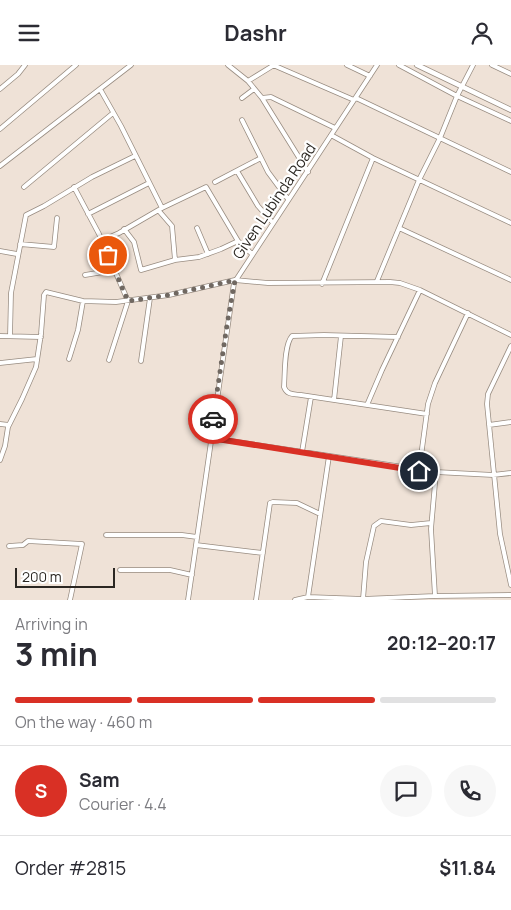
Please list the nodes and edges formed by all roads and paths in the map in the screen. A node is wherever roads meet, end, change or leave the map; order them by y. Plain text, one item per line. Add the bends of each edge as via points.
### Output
1 (25, 65) edge
2 (76, 65) edge
3 (131, 65) edge
4 (228, 65) edge
5 (274, 65) edge
6 (347, 65) edge
7 (377, 65) edge
8 (399, 65) edge
9 (417, 65) edge
10 (473, 65) edge
11 (492, 65) edge
12 (511, 74) edge
13 (370, 76) junction
14 (248, 81) junction
15 (461, 86) junction
16 (0, 89) edge
17 (100, 89) junction
18 (254, 89) junction
19 (457, 96) junction
20 (242, 98) dead end
21 (262, 98) junction
22 (355, 99) junction
23 (511, 110) edge
24 (113, 113) junction
25 (242, 120) dead end
26 (511, 121) edge
27 (0, 129) edge
28 (335, 129) junction
29 (331, 135) junction
30 (440, 137) junction
31 (135, 156) junction
32 (261, 158) junction
33 (373, 158) junction
34 (0, 166) edge
35 (236, 171) junction
36 (308, 172) junction
37 (511, 172) edge
38 (419, 180) junction
39 (215, 182) dead end
40 (149, 183) junction
41 (24, 187) dead end
42 (74, 187) junction
43 (288, 199) junction
44 (160, 210) junction
45 (88, 214) junction
46 (57, 218) dead end
47 (273, 223) junction
48 (511, 223) edge
49 (197, 228) dead end
50 (399, 228) junction
51 (124, 229) junction
52 (101, 241) junction
53 (238, 241) junction
54 (20, 243) junction
55 (0, 251) edge
56 (17, 254) junction
57 (208, 254) junction
58 (252, 254) junction
59 (176, 260) junction
60 (115, 270) junction
61 (85, 275) dead end
62 (235, 280) junction
63 (511, 280) edge
64 (377, 281) junction
65 (322, 283) junction
66 (420, 290) junction
67 (150, 298) junction
68 (83, 301) junction
69 (128, 301) junction
70 (468, 313) junction
71 (10, 335) junction
72 (511, 335) edge
73 (0, 336) edge
74 (342, 336) junction
75 (41, 337) junction
76 (398, 337) junction
77 (511, 346) edge
78 (37, 359) junction
79 (68, 359) dead end
80 (109, 360) dead end
81 (141, 361) dead end
82 (0, 363) edge
83 (311, 397) junction
84 (334, 400) junction
85 (367, 405) junction
86 (426, 414) junction
87 (511, 422) edge
88 (0, 424) edge
89 (9, 425) junction
90 (489, 425) junction
91 (211, 438) junction
92 (302, 452) junction
93 (329, 456) junction
94 (0, 460) edge
95 (419, 471) junction
96 (436, 473) junction
97 (511, 473) edge
98 (493, 475) junction
99 (320, 514) junction
100 (431, 523) junction
101 (106, 535) dead end
102 (197, 537) junction
103 (196, 545) junction
104 (8, 546) dead end
105 (263, 553) junction
106 (511, 554) edge
107 (504, 555) junction
108 (120, 570) dead end
109 (192, 575) junction
110 (511, 585) edge
111 (511, 595) edge
112 (436, 596) junction
113 (308, 597) junction
114 (363, 599) edge
115 (400, 599) edge
116 (70, 600) edge
117 (188, 600) edge
118 (256, 600) edge
119 (295, 600) edge

1 - 16 street
2 - 27 street
3 - 17 street
4 - 14 street
5 - 14 street
5 - 22 street
6 - 13 street
7 - 13 street, Given Lubinda Road
8 - 19 street
9 - 15 main road
10 - 15 street
11 - 12 street
13 - 22 street, Given Lubinda Road
14 - 18 street
15 - 19 street
15 - 23 main road
17 - 24 street
17 - 34 street
18 - 20 street
18 - 21 street
19 - 26 street
19 - 30 street
21 - 28 street via 271,97
21 - 36 street
22 - 28 street, Given Lubinda Road
22 - 30 street
24 - 31 street
24 - 41 street
25 - 32 street
28 - 29 street, Given Lubinda Road
29 - 33 street
29 - 36 street, Given Lubinda Road
30 - 37 street
30 - 38 street
31 - 40 street
31 - 42 street
32 - 35 street
32 - 43 street
33 - 38 street
33 - 65 street
35 - 39 street
35 - 47 street
36 - 43 street, Given Lubinda Road
38 - 48 street
38 - 50 street
40 - 44 street
40 - 45 street
42 - 45 street
42 - 54 street via 27,213
43 - 47 street, Given Lubinda Road
44 - 51 street
44 - 53 street via 206,187
44 - 59 street via 172,226
45 - 52 street
46 - 54 street via 54,247
47 - 58 street, Given Lubinda Road
49 - 57 street
50 - 63 street
50 - 64 street
51 - 52 street
51 - 59 street via 134,242 141,270
52 - 60 street
53 - 57 street
53 - 58 street
54 - 56 street
55 - 56 street
56 - 71 street via 10,299
57 - 59 street
58 - 62 street, Given Lubinda Road
60 - 61 street
60 - 69 street
62 - 65 street
62 - 67 street
62 - 91 street, Given Lubinda Road
64 - 65 street
64 - 66 street via 400,283
66 - 70 street
66 - 76 street
67 - 69 street
67 - 81 street
68 - 69 street
68 - 75 street via 45,293
68 - 79 street
69 - 80 street
70 - 72 street
70 - 86 street via 436,383
71 - 73 street
71 - 75 street
74 - 76 street
74 - 83 street via 297,335 289,339 285,391
74 - 84 street
75 - 78 street
76 - 85 street
77 - 90 street via 488,394
78 - 82 street
78 - 89 street
83 - 84 street
83 - 92 street
84 - 85 street
85 - 86 street
86 - 95 street
87 - 90 street
88 - 89 street
89 - 94 street
90 - 98 street
91 - 92 street
91 - 102 street, Given Lubinda Road
92 - 93 street
93 - 95 street
93 - 99 street
95 - 96 street
96 - 98 street
96 - 100 street
97 - 98 street
98 - 107 street
99 - 105 street via 297,503 270,503
99 - 113 street
100 - 112 street
100 - 114 street via 411,525 381,521 374,526 366,562
101 - 102 street
102 - 103 street, Given Lubinda Road
103 - 105 street
103 - 109 street, Given Lubinda Road
104 - 116 street via 23,545 28,541 82,544
105 - 118 street
106 - 107 street
107 - 110 street
108 - 109 street via 170,570
109 - 117 street, Given Lubinda Road
111 - 112 street
112 - 115 street
113 - 114 street
113 - 119 street
114 - 115 street

